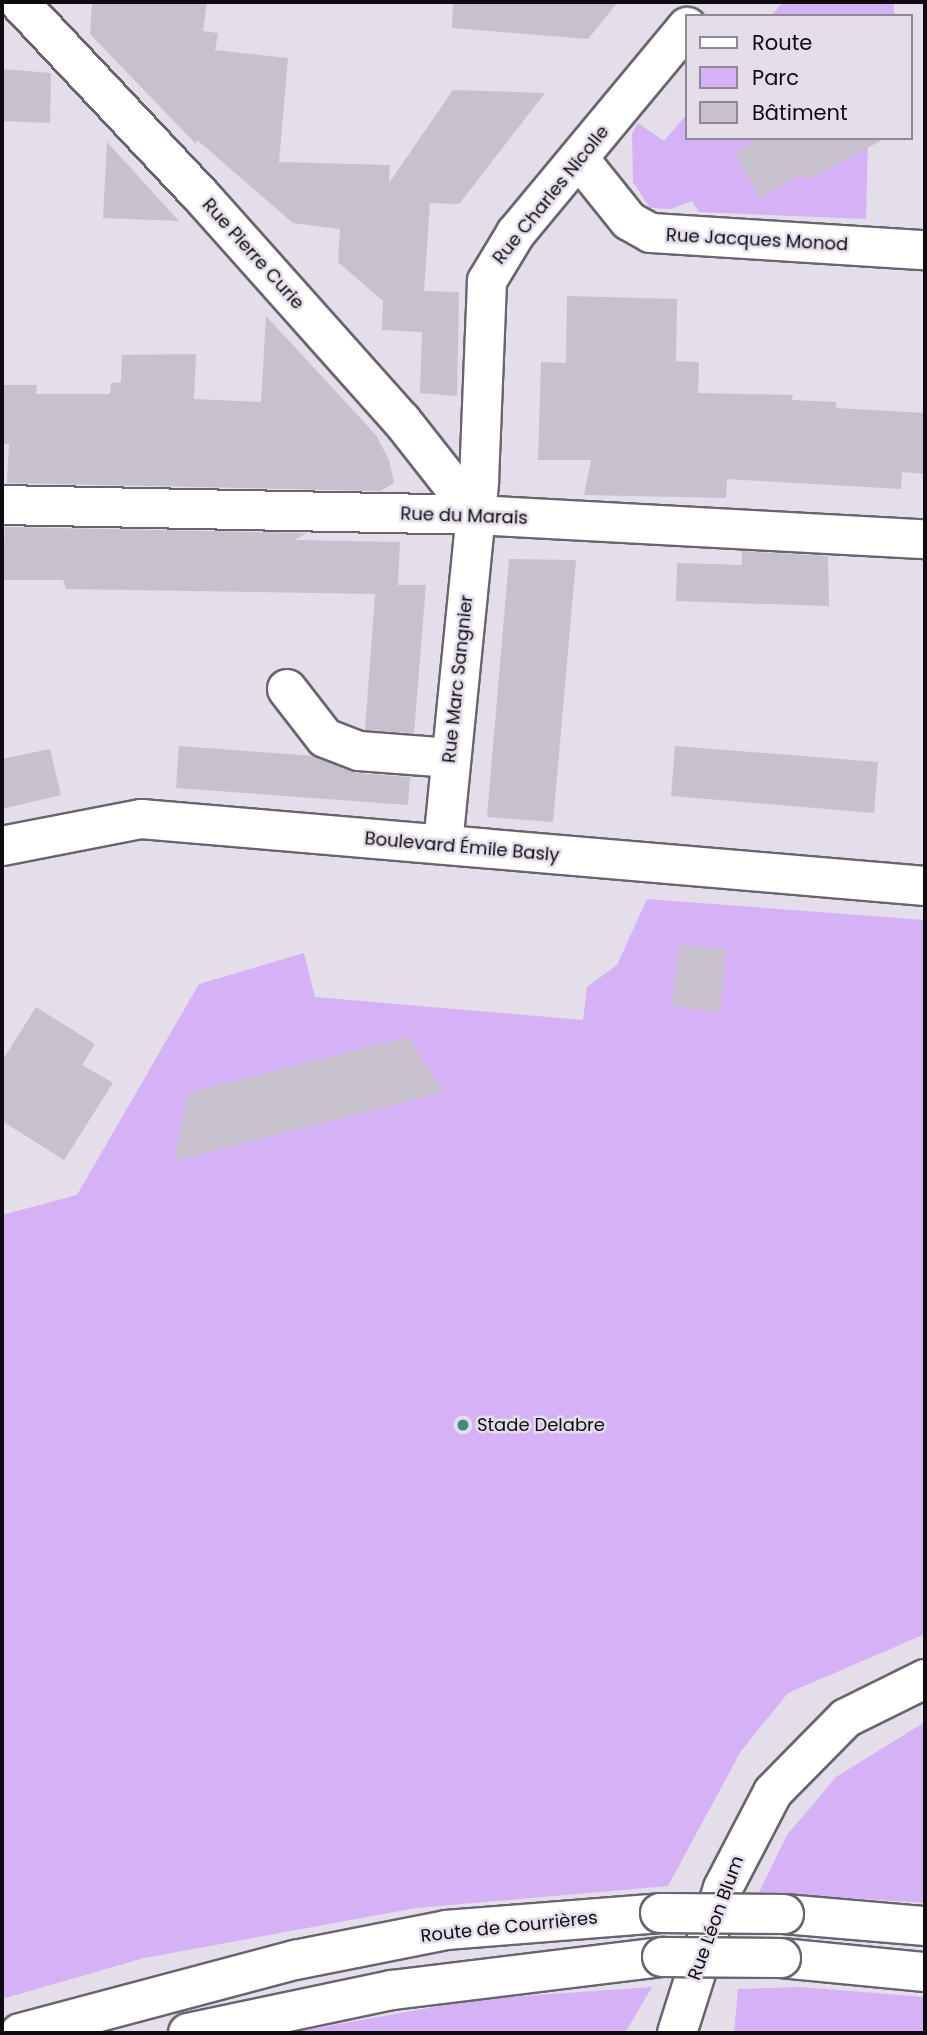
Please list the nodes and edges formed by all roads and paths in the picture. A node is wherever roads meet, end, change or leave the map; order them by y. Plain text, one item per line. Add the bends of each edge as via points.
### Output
1 (19, 2) edge
2 (685, 29) edge
3 (580, 160) junction
4 (925, 250) edge
5 (2, 505) edge
6 (476, 515) junction
7 (925, 538) edge
8 (287, 689) dead end
9 (451, 758) junction
10 (443, 844) junction
11 (2, 846) edge
12 (925, 886) edge
13 (925, 1679) edge
14 (925, 1926) edge
15 (925, 1972) edge
16 (20, 2033) edge
17 (188, 2033) edge
18 (677, 2033) edge

1 - 6 street, Rue Pierre Curie via 231,229 401,421
2 - 3 street, Rue Charles Nicolle
3 - 4 street, Rue Jacques Monod via 629,221 652,233
3 - 6 street, Rue Charles Nicolle via 504,249 487,281
5 - 6 street, Rue du Marais
6 - 7 street, Rue du Marais
6 - 9 street, Rue Marc Sangnier
8 - 9 street via 325,738 359,751
9 - 10 street, Rue Marc Sangnier
10 - 11 street, Boulevard Émile Basly via 141,819
10 - 12 street, Boulevard Émile Basly
13 - 18 street, Rue Léon Blum via 846,1718 773,1793 723,1888
14 - 16 street, Route de Courrières, bridge via 784,1914 660,1913 446,1930 295,1960
15 - 17 street, bridge via 781,1958 662,1957 392,1990

